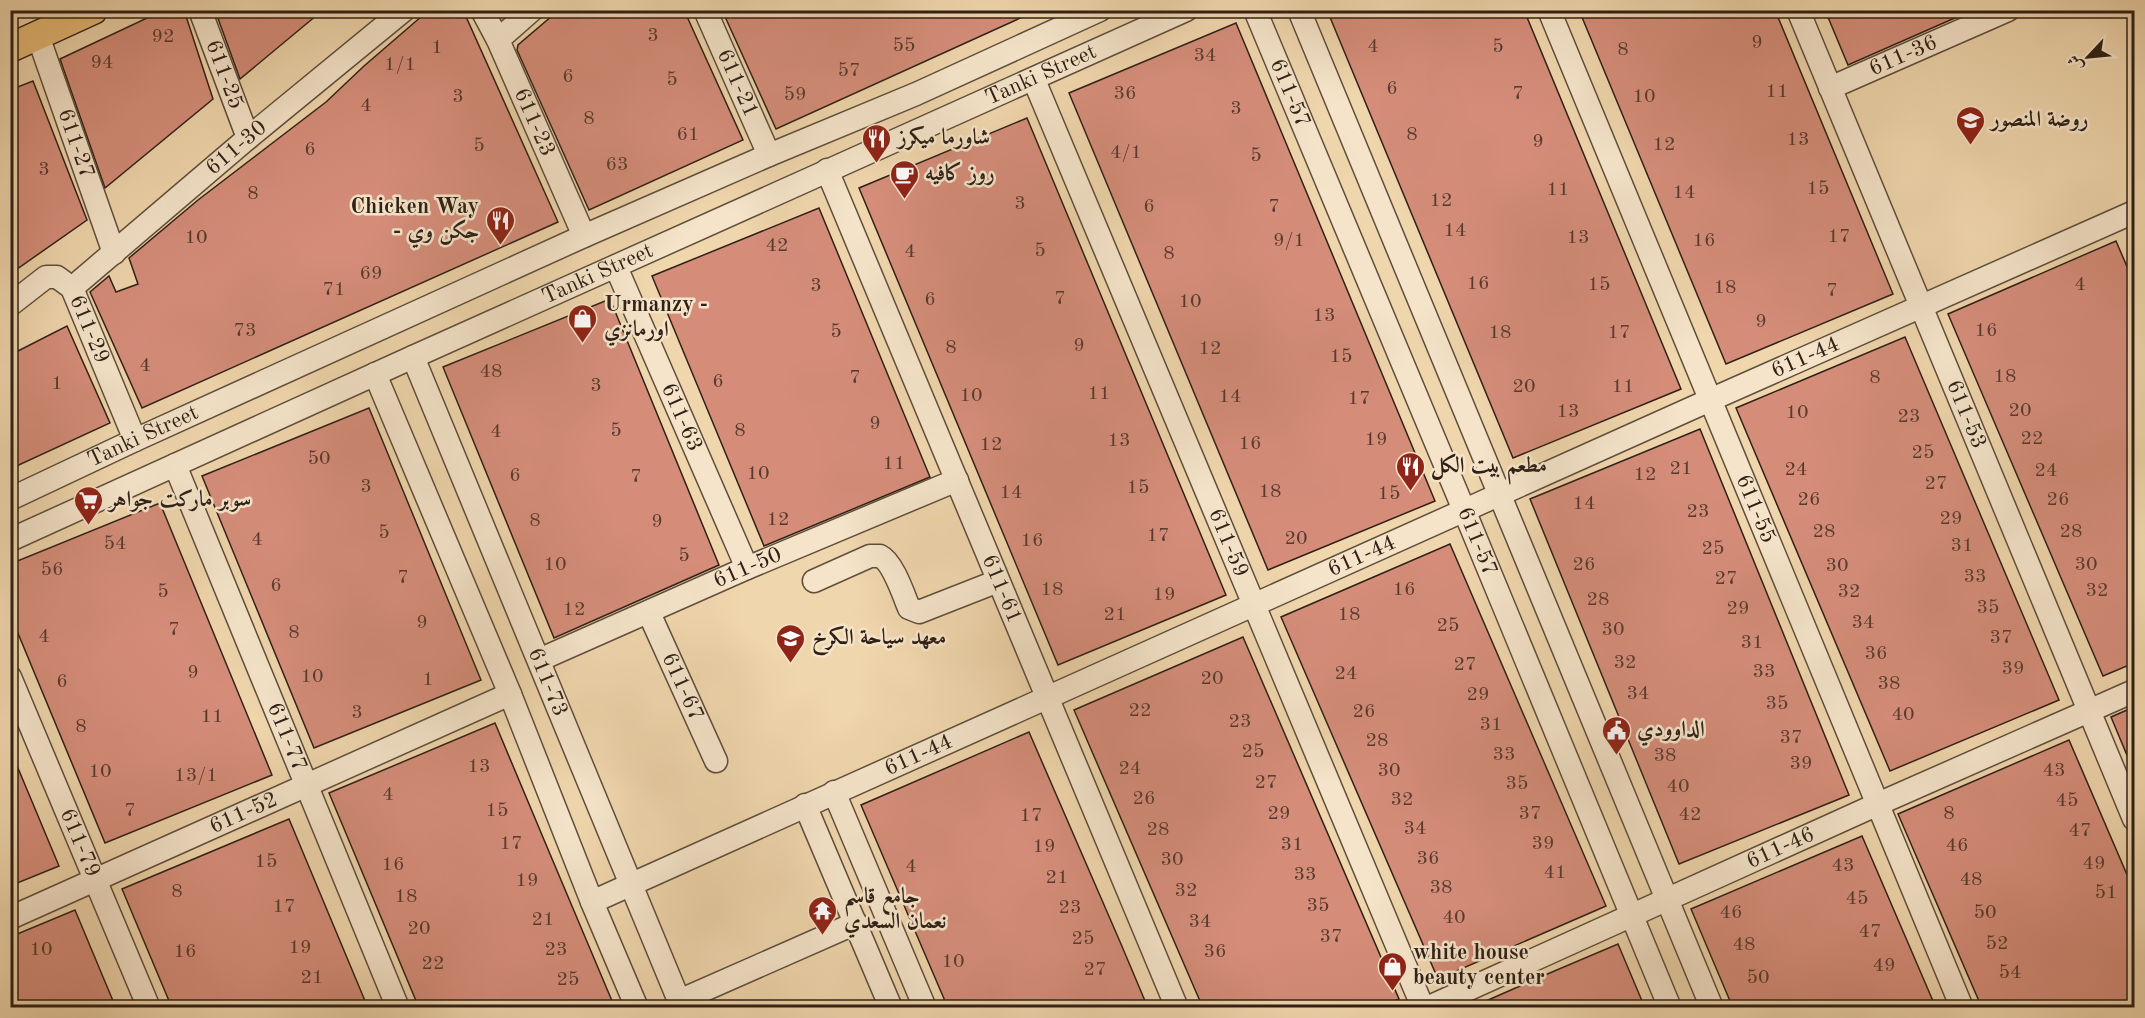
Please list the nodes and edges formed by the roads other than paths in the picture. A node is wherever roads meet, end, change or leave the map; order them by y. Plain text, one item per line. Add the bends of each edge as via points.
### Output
1 (93, 10) edge
2 (200, 10) edge
3 (404, 10) edge
4 (482, 10) edge
5 (532, 10) edge
6 (705, 10) edge
7 (1100, 10) edge
8 (1186, 10) edge
9 (1255, 10) edge
10 (1299, 10) edge
11 (1549, 10) edge
12 (1798, 10) edge
13 (2008, 10) edge
14 (38, 36) junction
15 (498, 40) junction
16 (10, 48) edge
17 (1034, 80) junction
18 (1830, 88) junction
19 (916, 94) junction
20 (929, 125) junction
21 (248, 138) junction
22 (769, 155) junction
23 (827, 171) junction
24 (2133, 216) edge
25 (584, 236) junction
26 (114, 253) junction
27 (616, 267) junction
28 (72, 288) junction
29 (10, 305) edge
30 (1921, 306) junction
31 (413, 357) junction
32 (375, 374) junction
33 (1710, 400) junction
34 (135, 440) junction
35 (175, 465) junction
36 (957, 480) junction
37 (1499, 494) junction
38 (10, 499) edge
39 (1464, 510) junction
40 (10, 540) edge
41 (747, 568) junction
42 (814, 581) dead end
43 (998, 581) junction
44 (1253, 605) junction
45 (649, 613) junction
46 (539, 660) junction
47 (10, 677) edge
48 (2134, 691) edge
49 (510, 694) junction
50 (1046, 698) junction
51 (2090, 711) junction
52 (716, 761) dead end
53 (307, 784) junction
54 (834, 792) junction
55 (1878, 804) junction
56 (805, 805) junction
57 (2134, 819) edge
58 (97, 880) junction
59 (632, 884) junction
60 (1667, 899) junction
61 (592, 902) junction
62 (1633, 914) junction
63 (10, 918) edge
64 (856, 923) junction
65 (681, 1004) edge
66 (148, 1008) edge
67 (398, 1008) edge
68 (637, 1008) edge
69 (891, 1008) edge
70 (925, 1008) edge
71 (1177, 1008) edge
72 (1425, 1008) edge
73 (1671, 1008) edge
74 (1712, 1008) edge
75 (1962, 1008) edge

1 - 14 main road
2 - 21 street, 611-25
3 - 21 street, 611-30
4 - 15 street, 611-23
5 - 15 street
6 - 22 street, 611-21
7 - 19 street, Tanki Street
8 - 17 street, Tanki Street
9 - 39 street, 611-57
10 - 37 street, 611-57
11 - 33 street, 611-55
12 - 18 street, 611-53
13 - 18 street, 611-36
14 - 16 main road
14 - 26 street, 611-27
15 - 25 street, 611-23
17 - 20 street, Tanki Street
17 - 44 street, 611-59
18 - 30 street, 611-53
19 - 20 street
19 - 22 street, Tanki Street
20 - 23 street, Tanki Street
21 - 26 street, 611-30
22 - 25 street, Tanki Street
23 - 27 street, Tanki Street
23 - 36 street, 611-61
24 - 30 street, 611-44
25 - 34 street, Tanki Street
26 - 28 street, 611-30
27 - 31 street, Tanki Street
27 - 41 street, 611-63
28 - 29 street, 611-29 via 57,277 46,277
28 - 34 street, 611-29
30 - 33 street, 611-44
30 - 51 street, 611-53
31 - 32 street, Tanki Street
31 - 46 street, 611-73
32 - 35 street, Tanki Street
32 - 49 street, 611-73
33 - 37 street, 611-44
33 - 55 street, 611-55
34 - 38 street, Tanki Street
35 - 40 street, Tanki Street
35 - 53 street, 611-77
36 - 41 street, 611-50
36 - 43 street, 611-61
37 - 39 street, 611-44
37 - 60 street, 611-57
39 - 44 street, 611-44
39 - 62 street, 611-57
41 - 45 street, 611-50
42 - 43 street via 870,556 879,556 894,572 909,608 919,612
43 - 50 street, 611-61
44 - 50 street, 611-44
44 - 72 street, 611-59
45 - 46 street, 611-50
45 - 52 street, 611-67
46 - 59 street, 611-73
47 - 58 street, 611-79
48 - 51 street, 611-46
49 - 53 street, 611-52
49 - 61 street, 611-73
50 - 54 street, 611-44
50 - 71 street, 611-61
51 - 55 street, 611-46
51 - 57 street, 611-53
53 - 58 street, 611-52
53 - 67 street, 611-77
54 - 56 street, 611-44
54 - 70 street
55 - 60 street, 611-46
55 - 75 street, 611-55
56 - 59 street, 611-44
56 - 64 street
58 - 63 street, 611-52
58 - 66 street, 611-79
59 - 61 street, 611-44
59 - 65 street, 611-73
60 - 62 street, 611-46
60 - 74 street, 611-57
61 - 68 street, 611-73
62 - 72 street, 611-46
62 - 73 street, 611-57
64 - 65 street
64 - 69 street

